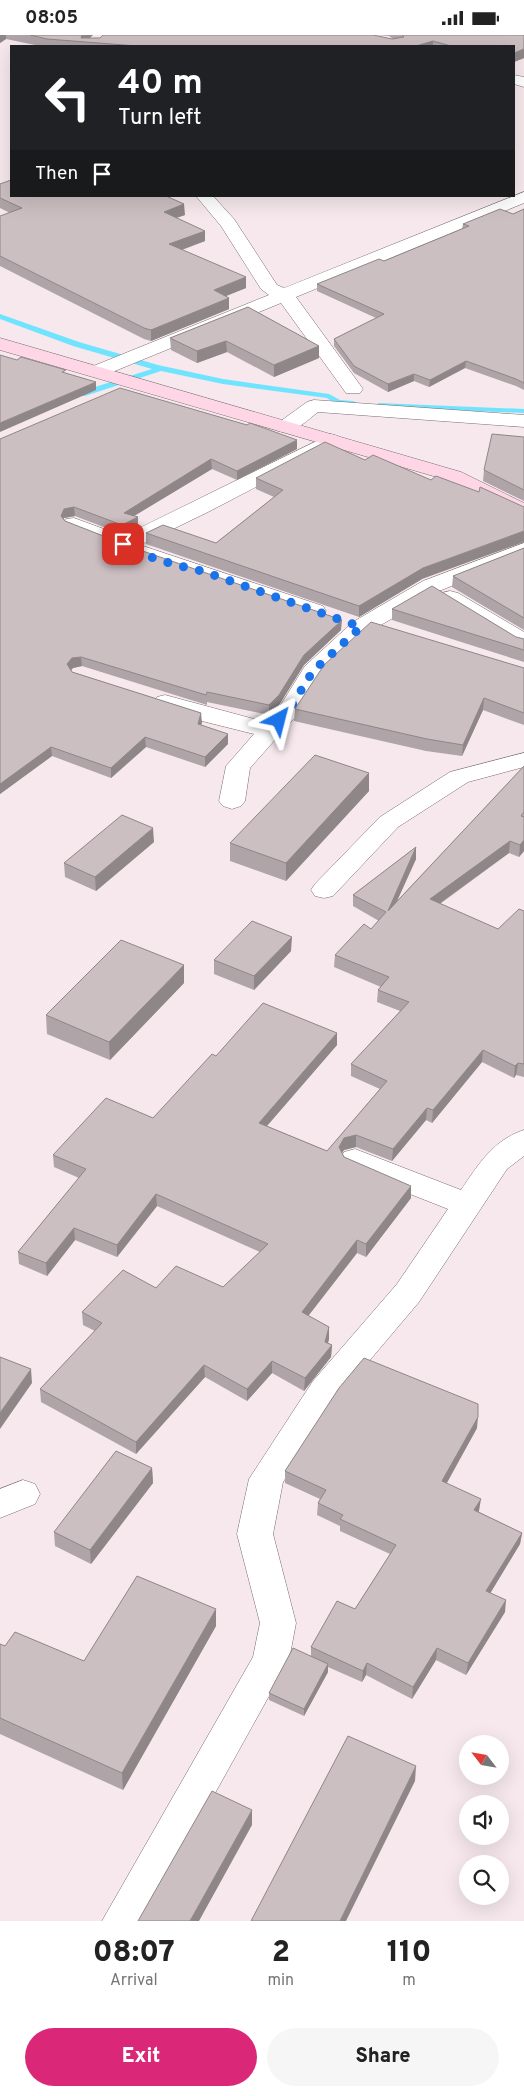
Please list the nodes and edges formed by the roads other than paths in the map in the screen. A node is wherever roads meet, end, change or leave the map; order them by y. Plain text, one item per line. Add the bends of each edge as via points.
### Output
1 (205, 197) edge
2 (524, 197) edge
3 (285, 295) junction
4 (0, 344) edge
5 (124, 377) junction
6 (353, 389) dead end
7 (106, 395) edge
8 (524, 421) edge
9 (285, 427) junction
10 (331, 441) junction
11 (524, 511) edge
12 (74, 524) edge
13 (123, 544) junction
14 (524, 549) edge
15 (432, 586) junction
16 (351, 622) junction
17 (396, 631) edge
18 (524, 642) edge
19 (141, 694) edge
20 (270, 730) junction
21 (524, 760) edge
22 (232, 801) dead end
23 (324, 890) dead end
24 (524, 1141) edge
25 (355, 1160) edge
26 (467, 1205) junction
27 (122, 1921) edge

1 - 3 street via 228,223 270,289
2 - 3 street
3 - 5 street via 143,353
3 - 6 street
4 - 5 street
5 - 7 street
5 - 9 street
8 - 9 street via 314,406
9 - 10 street
10 - 11 street via 454,476
10 - 13 street
12 - 13 street
13 - 16 street
14 - 15 street
15 - 16 street
15 - 18 street
16 - 17 street
16 - 20 street via 313,671 289,710
19 - 20 street via 210,716
20 - 22 street via 238,767
21 - 23 street via 459,777 389,822
24 - 26 street via 496,1161
25 - 26 street
26 - 27 street via 408,1293 324,1390 266,1479 255,1534 278,1623 271,1660

